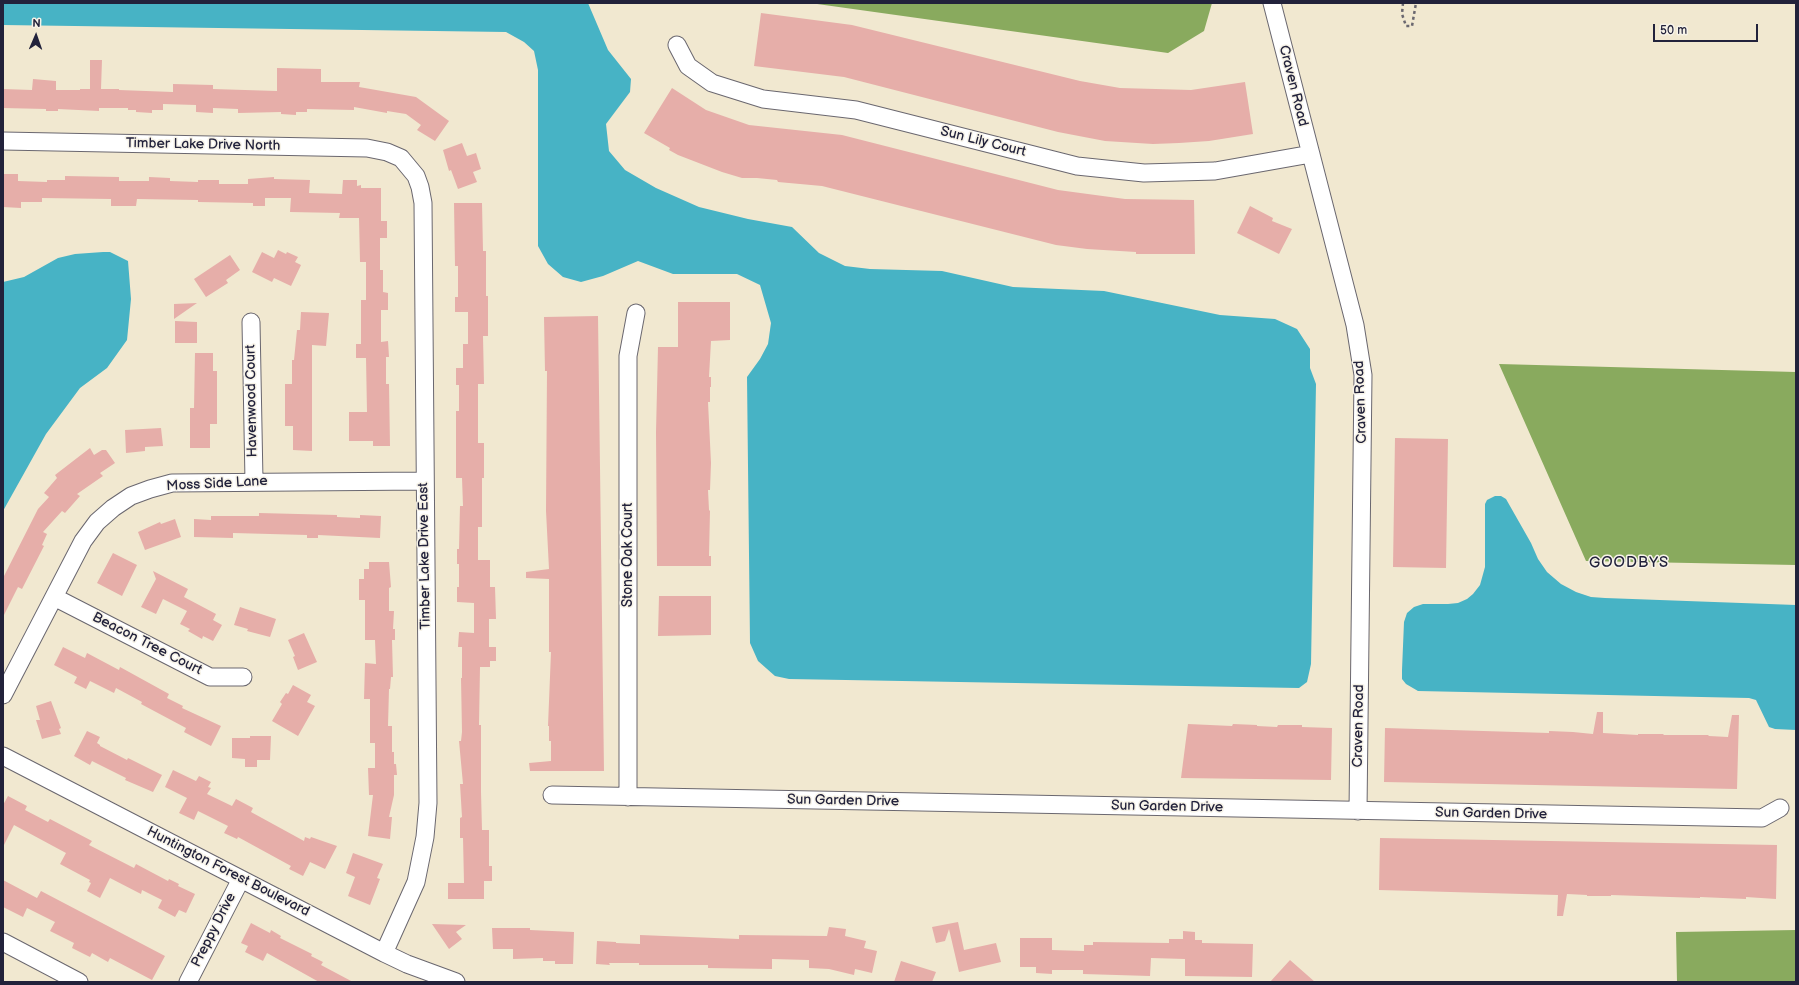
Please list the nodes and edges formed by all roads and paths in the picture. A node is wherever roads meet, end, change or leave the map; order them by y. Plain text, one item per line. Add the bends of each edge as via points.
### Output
1 (1272, 3) edge
2 (1403, 3) edge
3 (1416, 3) edge
4 (676, 45) dead end
5 (3, 141) edge
6 (1311, 154) junction
7 (400, 158) joint
8 (636, 313) dead end
9 (251, 322) dead end
10 (254, 481) junction
11 (425, 481) junction
12 (54, 597) junction
13 (243, 677) dead end
14 (3, 695) edge
15 (3, 756) edge
16 (552, 795) dead end
17 (628, 797) junction
18 (1780, 808) dead end
19 (1358, 811) junction
20 (241, 879) junction
21 (3, 942) edge
22 (384, 953) junction
23 (79, 982) edge
24 (188, 982) edge
25 (456, 982) edge

1 - 6 street, Craven Road
2 - 3 path via 1402,14 1406,26 1412,26
4 - 6 street, Sun Lily Court via 688,66 712,82 763,99 856,110 1077,166 1144,173 1215,171
5 - 7 street, Timber Lake Drive North via 367,148
6 - 19 street, Craven Road via 1355,325 1363,374
7 - 11 street, Timber Lake Drive East via 416,176 423,203
8 - 17 street, Stone Oak Court via 628,356
9 - 10 street, Havenwood Court
10 - 11 street, Moss Side Lane
10 - 12 street, Moss Side Lane via 172,483 131,496 97,522 83,541
11 - 22 street, Timber Lake Drive East via 428,803 425,837 416,882
12 - 13 street, Beacon Tree Court via 210,677
12 - 14 street, Moss Side Lane
15 - 20 street, Huntington Forest Boulevard
16 - 17 street, Sun Garden Drive
17 - 19 street, Sun Garden Drive
18 - 19 street, Sun Garden Drive via 1762,818
20 - 22 street, Huntington Forest Boulevard
20 - 24 street, Preppy Drive
21 - 23 street
22 - 25 street, Huntington Forest Boulevard

